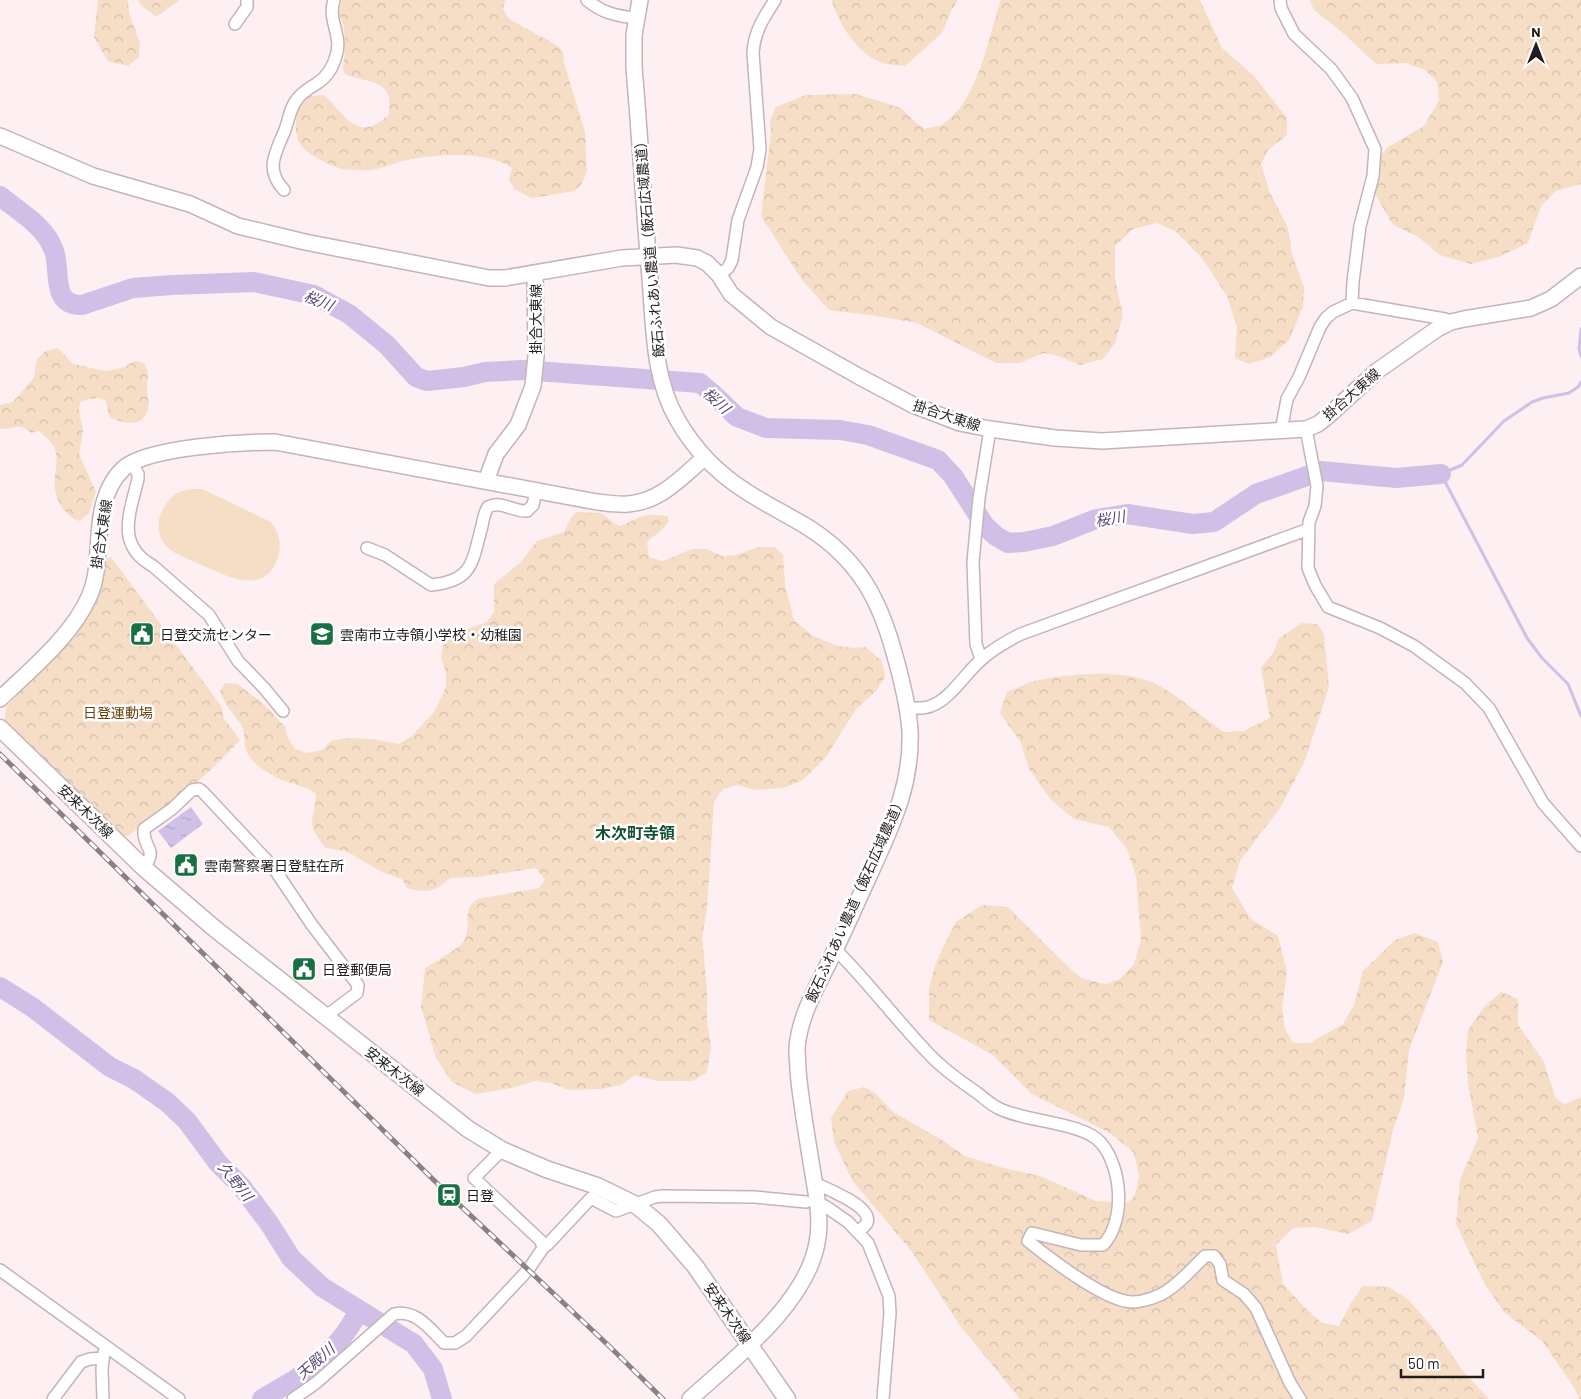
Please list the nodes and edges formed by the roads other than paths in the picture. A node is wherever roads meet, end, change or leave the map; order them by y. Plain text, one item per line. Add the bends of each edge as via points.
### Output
1 (247, 0) edge
2 (334, 0) edge
3 (587, 0) edge
4 (640, 0) edge
5 (775, 0) edge
6 (1280, 0) edge
7 (636, 18) junction
8 (235, 24) dead end
9 (0, 136) edge
10 (284, 190) dead end
11 (648, 257) junction
12 (535, 273) junction
13 (719, 275) junction
14 (1581, 276) edge
15 (1352, 303) junction
16 (1451, 322) junction
17 (990, 429) junction
18 (1306, 429) junction
19 (1282, 431) junction
20 (704, 458) junction
21 (132, 462) junction
22 (486, 481) junction
23 (536, 490) junction
24 (1309, 529) junction
25 (367, 548) dead end
26 (981, 659) junction
27 (0, 700) edge
28 (908, 708) junction
29 (283, 711) dead end
30 (0, 728) edge
31 (1581, 846) edge
32 (144, 868) junction
33 (836, 950) junction
34 (326, 1016) junction
35 (502, 1150) junction
36 (815, 1183) junction
37 (806, 1202) dead end
38 (636, 1205) junction
39 (825, 1206) dead end
40 (859, 1232) junction
41 (543, 1248) junction
42 (0, 1270) edge
43 (750, 1344) junction
44 (107, 1346) junction
45 (103, 1358) junction
46 (53, 1399) edge
47 (103, 1399) edge
48 (179, 1399) edge
49 (293, 1399) edge
50 (690, 1399) edge
51 (787, 1399) edge
52 (883, 1399) edge
53 (1300, 1399) edge

1 - 8 street via 247,7
2 - 10 street via 331,15 339,41 336,57 325,77 298,97 273,159 274,176
3 - 7 street via 614,16
4 - 7 main road, 飯石ふれあい農道（飯石広域農道）
5 - 13 street via 759,26 754,42 760,150 757,167 738,220 732,260
6 - 15 street via 1294,34 1326,64 1352,98 1375,150 1360,226
7 - 11 main road, 飯石ふれあい農道（飯石広域農道） via 634,68
9 - 12 main road via 93,176 190,204 238,226 489,278
11 - 12 main road, 掛合大東線 via 622,258
11 - 13 main road, 掛合大東線 via 691,256 706,263
11 - 20 main road, 飯石ふれあい農道（飯石広域農道） via 653,327 665,392 674,415
12 - 22 main road, 掛合大東線 via 533,386 518,425 496,454
13 - 17 main road, 掛合大東線 via 731,294 770,327 913,406 960,423
14 - 16 main road, 掛合大東線 via 1551,299 1530,308
15 - 16 street via 1445,318
15 - 19 street via 1333,312 1320,327 1300,378 1287,399
16 - 18 main road, 掛合大東線 via 1377,371 1328,416
17 - 19 main road, 掛合大東線 via 1102,441
17 - 26 street via 973,562 976,644
18 - 19 main road, 掛合大東線
18 - 24 street via 1317,495
20 - 23 main road, 掛合大東線 via 670,487 638,503 605,503
20 - 28 main road, 飯石ふれあい農道（飯石広域農道） via 742,489 824,539 852,564 874,596 883,618
21 - 22 main road, 掛合大東線 via 186,450 275,442
21 - 27 main road, 掛合大東線 via 117,476 105,500 94,581 85,604 67,632
21 - 29 street via 138,479 127,529 135,551 209,615 238,662
22 - 23 main road, 掛合大東線
23 - 25 street via 533,505 527,511 498,504 488,507 471,566 454,580 431,585
24 - 26 street via 1021,634
24 - 31 street via 1308,568 1328,607 1414,646 1465,683 1489,708 1543,803
26 - 28 street via 938,703 930,707
28 - 33 main road, 飯石ふれあい農道（飯石広域農道） via 909,766 902,799
30 - 32 main road, 安来木次線
32 - 34 main road, 安来木次線
32 - 34 street via 151,855 144,829 192,790 202,791 273,867 358,985 357,993
33 - 36 main road, 飯石ふれあい農道（飯石広域農道） via 805,1011 797,1049 800,1096
33 - 53 street via 930,1055 957,1079 998,1108 1022,1117 1069,1126 1089,1135 1100,1141 1109,1154 1118,1179 1118,1217 1103,1245 1081,1245 1032,1233 1028,1240 1100,1292 1126,1302 1162,1294 1206,1256 1214,1256 1220,1264 1223,1280 1244,1294 1256,1308
34 - 35 main road, 安来木次線 via 468,1128
35 - 38 main road, 安来木次線 via 597,1186
35 - 41 street via 474,1178 541,1241
36 - 40 street via 850,1200 864,1211 868,1217 867,1224
36 - 43 main road, 飯石ふれあい農道（飯石広域農道） via 819,1224 812,1262 794,1296
37 - 38 street via 755,1197 663,1196
38 - 41 street via 616,1211 591,1198
38 - 43 main road, 安来木次線 via 659,1224 695,1266
39 - 40 street
40 - 52 street via 868,1244 889,1296
41 - 49 street via 528,1270 466,1336 455,1343 444,1343 415,1315 394,1314 316,1383
42 - 44 street
43 - 50 main road, 飯石ふれあい農道（飯石広域農道）
43 - 51 main road, 安来木次線
44 - 45 street
44 - 48 street
45 - 46 street via 81,1362
45 - 47 street

